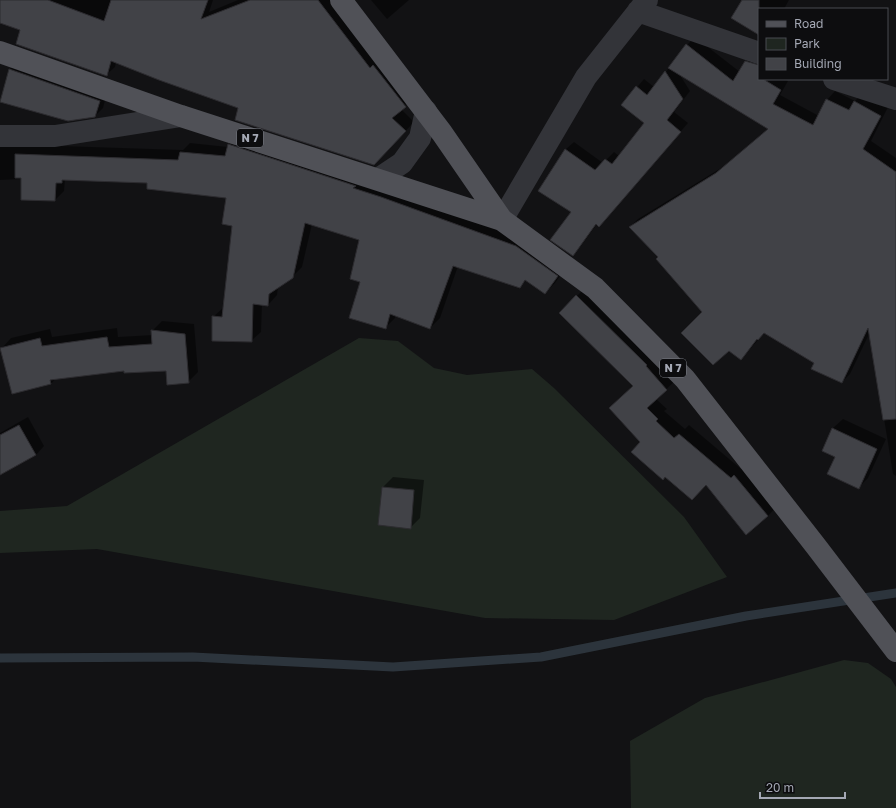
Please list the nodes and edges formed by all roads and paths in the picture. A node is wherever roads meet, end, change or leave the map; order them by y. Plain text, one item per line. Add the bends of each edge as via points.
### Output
1 (341, 0) edge
2 (642, 6) edge
3 (0, 52) edge
4 (758, 53) edge
5 (837, 80) edge
6 (896, 99) edge
7 (426, 111) junction
8 (181, 116) junction
9 (0, 136) edge
10 (378, 179) junction
11 (502, 220) junction
12 (896, 651) edge

1 - 7 main road, N 7
2 - 4 street
2 - 11 street via 586,77
3 - 8 main road, N 7
5 - 6 street
7 - 10 street via 420,138 402,163
7 - 11 main road, N 7
8 - 9 street via 55,136
8 - 10 main road, N 7
10 - 11 main road, N 7
11 - 12 main road, N 7 via 595,288 685,379

